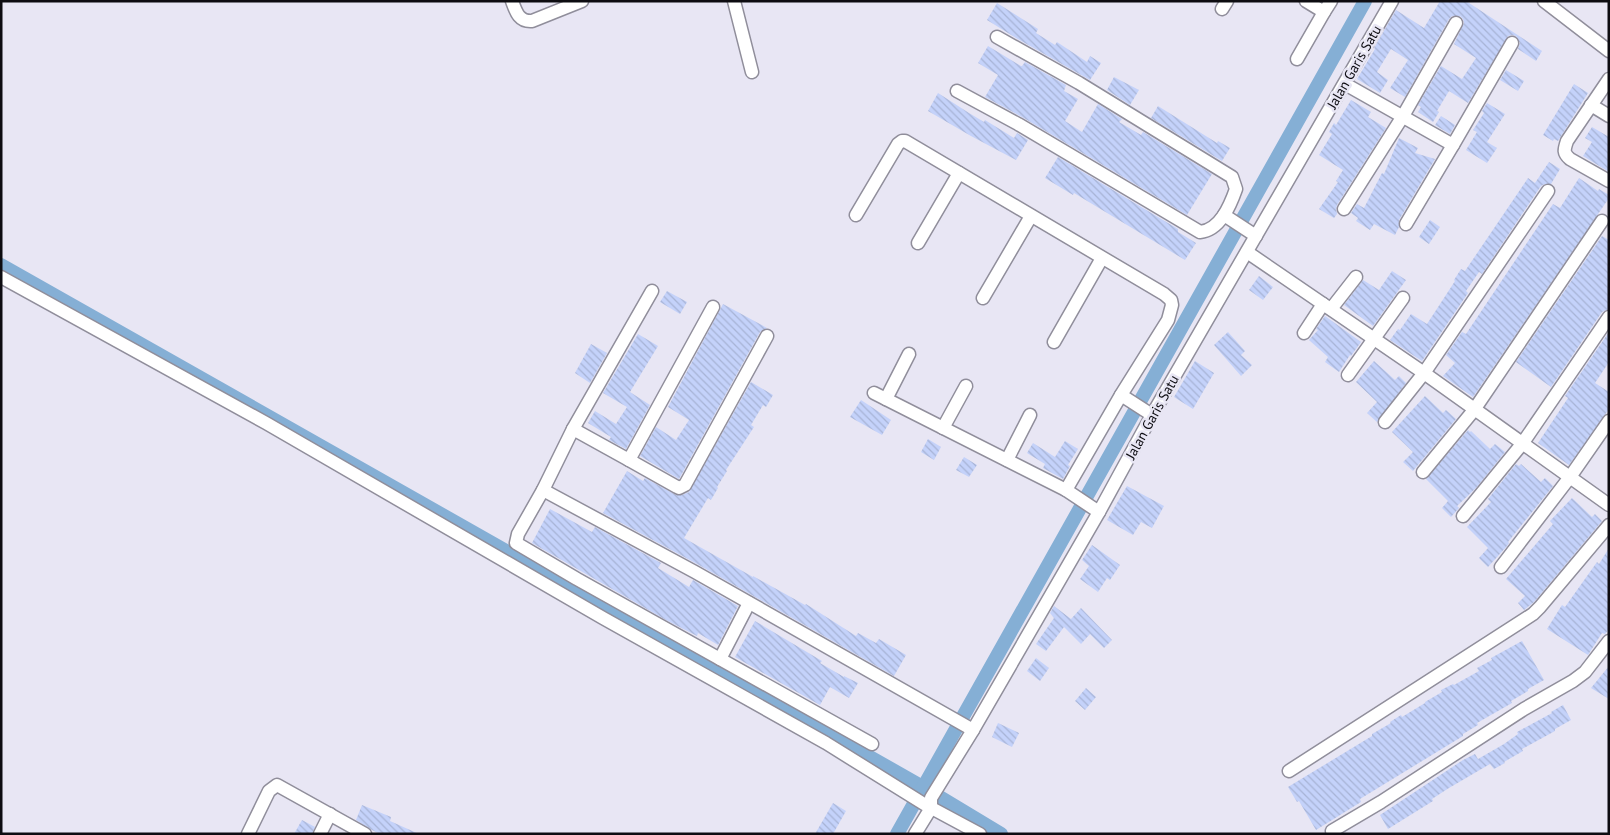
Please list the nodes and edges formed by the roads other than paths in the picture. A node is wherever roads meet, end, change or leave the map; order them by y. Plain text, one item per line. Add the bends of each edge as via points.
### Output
1 (512, 1) edge
2 (582, 1) edge
3 (734, 1) edge
4 (1306, 1) edge
5 (1331, 1) edge
6 (1392, 1) edge
7 (1544, 1) edge
8 (1324, 12) junction
9 (1456, 23) dead end
10 (996, 37) dead end
11 (1512, 43) dead end
12 (1609, 51) edge
13 (1297, 59) dead end
14 (752, 72) dead end
15 (1609, 79) edge
16 (1344, 84) junction
17 (957, 91) dead end
18 (1590, 104) junction
19 (1403, 116) junction
20 (1609, 116) edge
21 (1453, 145) junction
22 (958, 173) junction
23 (1609, 181) edge
24 (1548, 191) dead end
25 (1344, 209) dead end
26 (856, 215) dead end
27 (1031, 216) junction
28 (1228, 218) junction
29 (1602, 221) dead end
30 (1406, 224) dead end
31 (1253, 234) junction
32 (918, 243) dead end
33 (1247, 252) junction
34 (1102, 258) junction
35 (1, 277) edge
36 (1356, 278) dead end
37 (652, 291) dead end
38 (983, 298) dead end
39 (1403, 298) dead end
40 (713, 307) dead end
41 (1327, 307) junction
42 (1609, 317) edge
43 (1304, 334) dead end
44 (767, 336) dead end
45 (1374, 339) junction
46 (1054, 342) dead end
47 (910, 354) dead end
48 (1424, 373) junction
49 (1348, 375) dead end
50 (966, 386) dead end
51 (874, 394) dead end
52 (1124, 397) junction
53 (886, 400) junction
54 (1474, 410) junction
55 (1149, 413) junction
56 (1030, 415) dead end
57 (1609, 421) edge
58 (1385, 422) dead end
59 (943, 428) junction
60 (573, 430) junction
61 (1522, 444) junction
62 (629, 460) junction
63 (1007, 460) junction
64 (1423, 472) dead end
65 (1570, 477) junction
66 (543, 490) junction
67 (1070, 493) junction
68 (1609, 505) edge
69 (1096, 510) junction
70 (1463, 516) dead end
71 (1609, 525) edge
72 (1501, 567) dead end
73 (748, 604) junction
74 (1609, 641) edge
75 (720, 659) junction
76 (969, 728) junction
77 (872, 744) dead end
78 (1289, 771) dead end
79 (930, 799) junction
80 (330, 814) junction
81 (1332, 831) dead end
82 (248, 834) edge
83 (320, 834) edge
84 (364, 834) edge
85 (915, 834) edge
86 (980, 834) edge

1 - 2 street via 518,16 527,22
3 - 14 street
4 - 8 street
5 - 8 street
6 - 16 street, Jalan Garis Satu
7 - 12 street
8 - 13 street
9 - 19 street
10 - 28 street via 1079,83 1232,177 1236,189
11 - 21 street
15 - 18 street
16 - 19 street
16 - 31 street, Jalan Garis Satu
17 - 28 street via 1200,232 1211,230
18 - 20 street
18 - 23 street via 1563,150 1570,159
19 - 21 street
19 - 25 street
21 - 30 street
22 - 26 street via 902,140
22 - 27 street
22 - 32 street
24 - 48 street
27 - 34 street
27 - 38 street
28 - 31 street
29 - 54 street
31 - 33 street, Jalan Garis Satu
33 - 41 street
33 - 55 street, Jalan Garis Satu
34 - 46 street
34 - 52 street via 1164,294 1172,305 1168,320
35 - 79 street via 266,423 904,792
36 - 41 street
37 - 60 street
39 - 45 street
40 - 62 street
41 - 43 street
41 - 45 street
42 - 61 street
44 - 62 street via 685,485 679,488
45 - 48 street
45 - 49 street
47 - 53 street
48 - 54 street
48 - 58 street
50 - 59 street
51 - 53 street
52 - 55 street
52 - 67 street
53 - 59 street
54 - 61 street
54 - 64 street
55 - 69 street, Jalan Garis Satu
56 - 63 street
57 - 65 street
59 - 63 street
60 - 62 street
60 - 66 street
61 - 65 street
61 - 70 street
63 - 67 street
65 - 68 street
65 - 72 street
66 - 73 street
66 - 75 street via 518,534 518,545
67 - 69 street
69 - 76 street, Jalan Garis Satu
71 - 78 street via 1533,614
73 - 75 street
73 - 76 street
74 - 81 street via 1585,672 1573,681
75 - 77 street
76 - 79 street, Jalan Garis Satu
79 - 85 street, Jalan Garis Satu
79 - 86 street
80 - 82 street via 277,785 268,791
80 - 83 street
80 - 84 street

